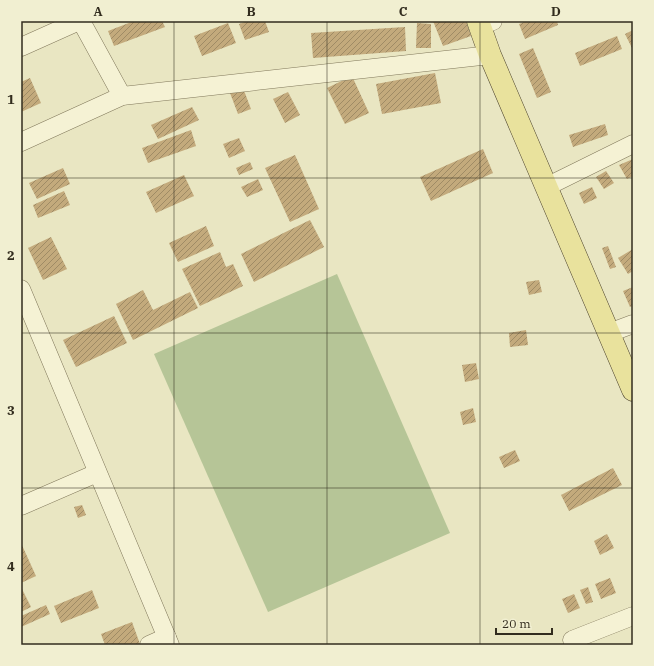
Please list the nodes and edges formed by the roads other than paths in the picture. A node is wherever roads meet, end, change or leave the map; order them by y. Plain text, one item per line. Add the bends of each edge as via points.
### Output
1 (80, 21) edge
2 (484, 23) edge
3 (21, 47) edge
4 (490, 55) junction
5 (122, 96) junction
6 (21, 142) edge
7 (633, 144) edge
8 (546, 187) junction
9 (21, 289) edge
10 (633, 324) edge
11 (609, 333) junction
12 (633, 390) edge
13 (97, 473) junction
14 (21, 506) edge
15 (633, 616) edge
16 (168, 641) edge
17 (149, 645) edge
18 (574, 645) edge

1 - 3 street
1 - 5 street
2 - 4 main road
4 - 5 street
4 - 8 main road
5 - 6 street
7 - 8 street
8 - 11 main road
9 - 13 street
10 - 11 street
11 - 12 main road
13 - 14 street
13 - 16 street
15 - 18 street via 572,640
16 - 17 street

